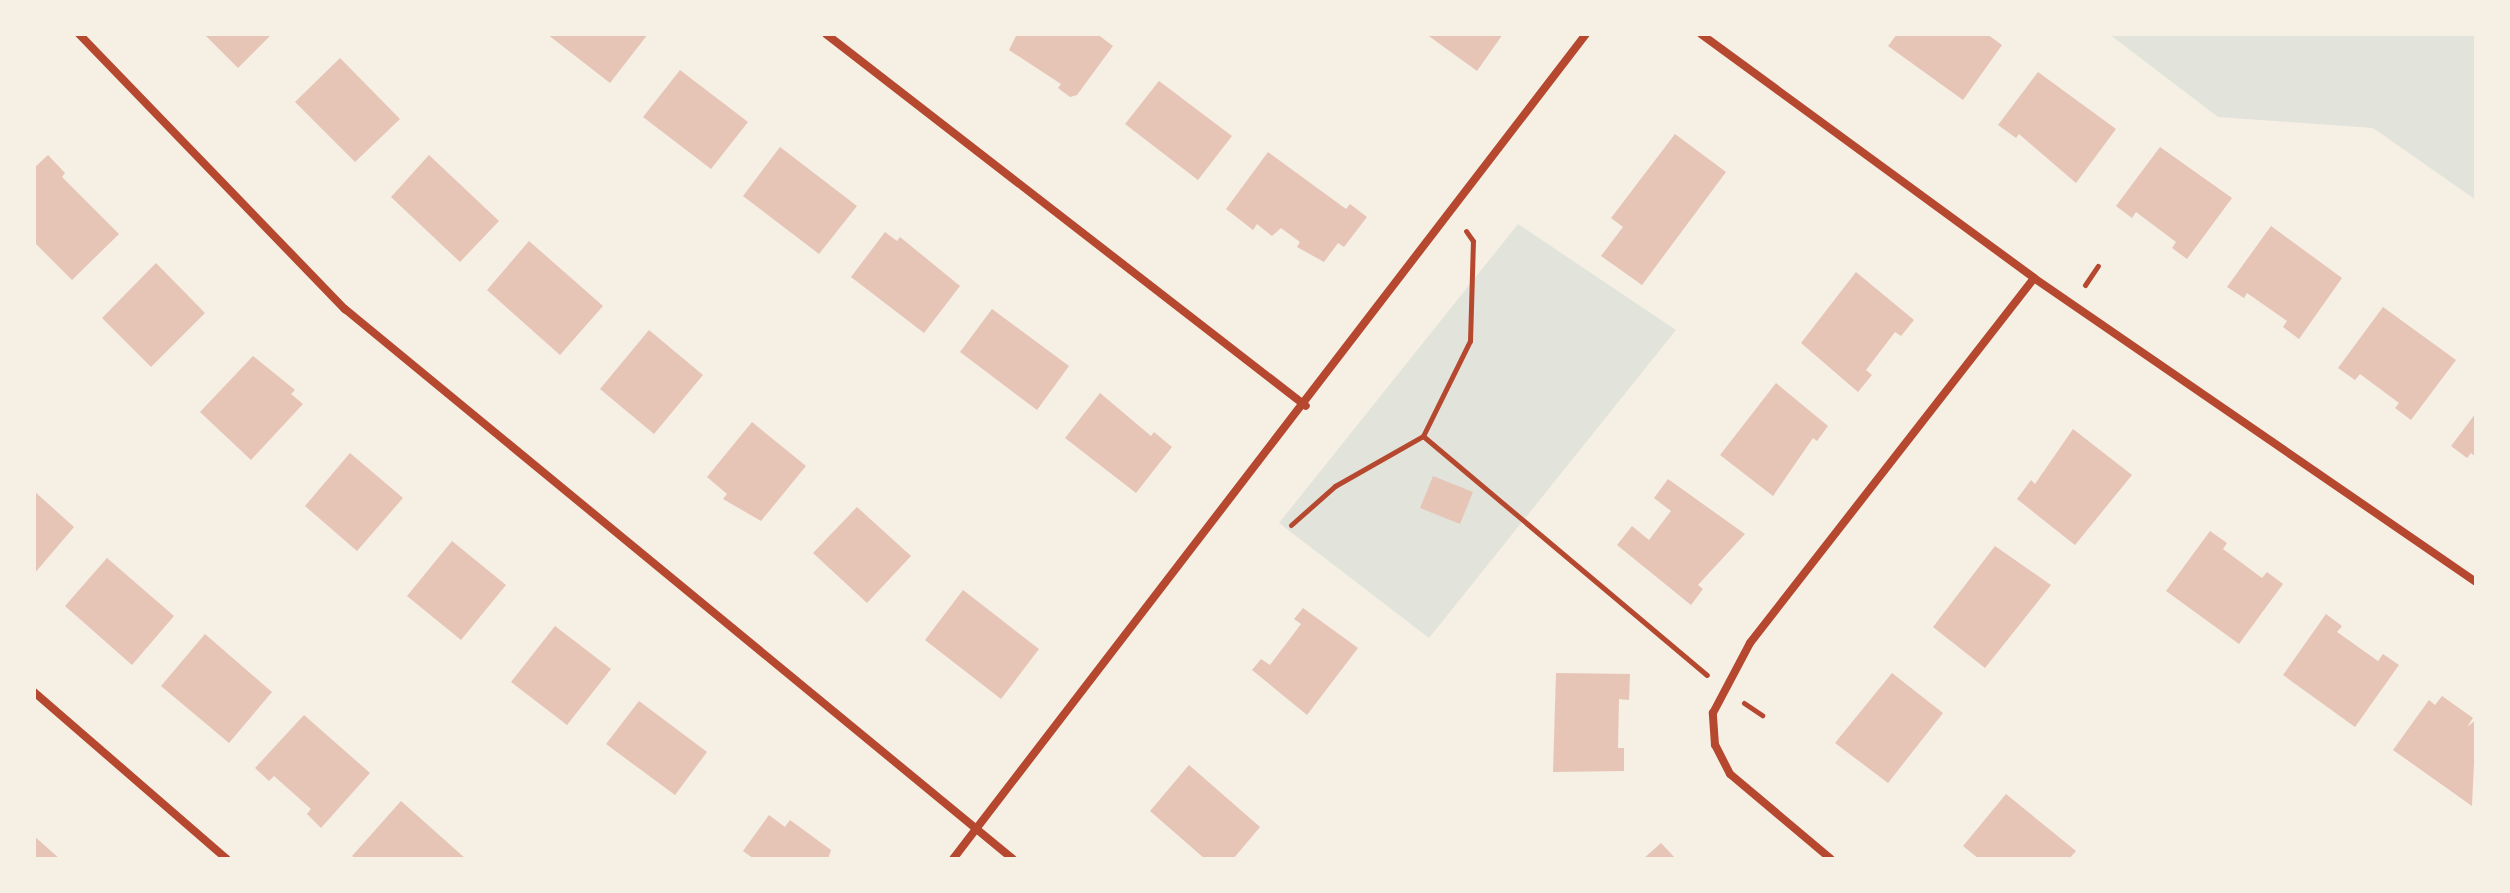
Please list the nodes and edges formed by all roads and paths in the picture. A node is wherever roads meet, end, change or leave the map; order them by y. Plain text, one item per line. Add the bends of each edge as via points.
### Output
1 (79, 34) edge
2 (826, 34) edge
3 (1586, 34) edge
4 (1701, 34) edge
5 (1451, 213) junction
6 (2034, 278) junction
7 (1306, 406) junction
8 (1423, 436) junction
9 (1291, 525) dead end
10 (2476, 582) edge
11 (1723, 688) junction
12 (34, 692) edge
13 (978, 829) junction
14 (227, 859) edge
15 (953, 859) edge
16 (1013, 859) edge
17 (1831, 859) edge

1 - 13 street via 345,309
2 - 7 street
3 - 5 street
4 - 6 street
5 - 7 street
5 - 8 path via 1473,241 1470,341
6 - 10 street
6 - 11 street via 1750,643
7 - 13 street
8 - 9 path via 1335,486
8 - 11 path
11 - 17 street via 1713,713 1715,745 1730,774
12 - 14 street
13 - 15 street
13 - 16 street

